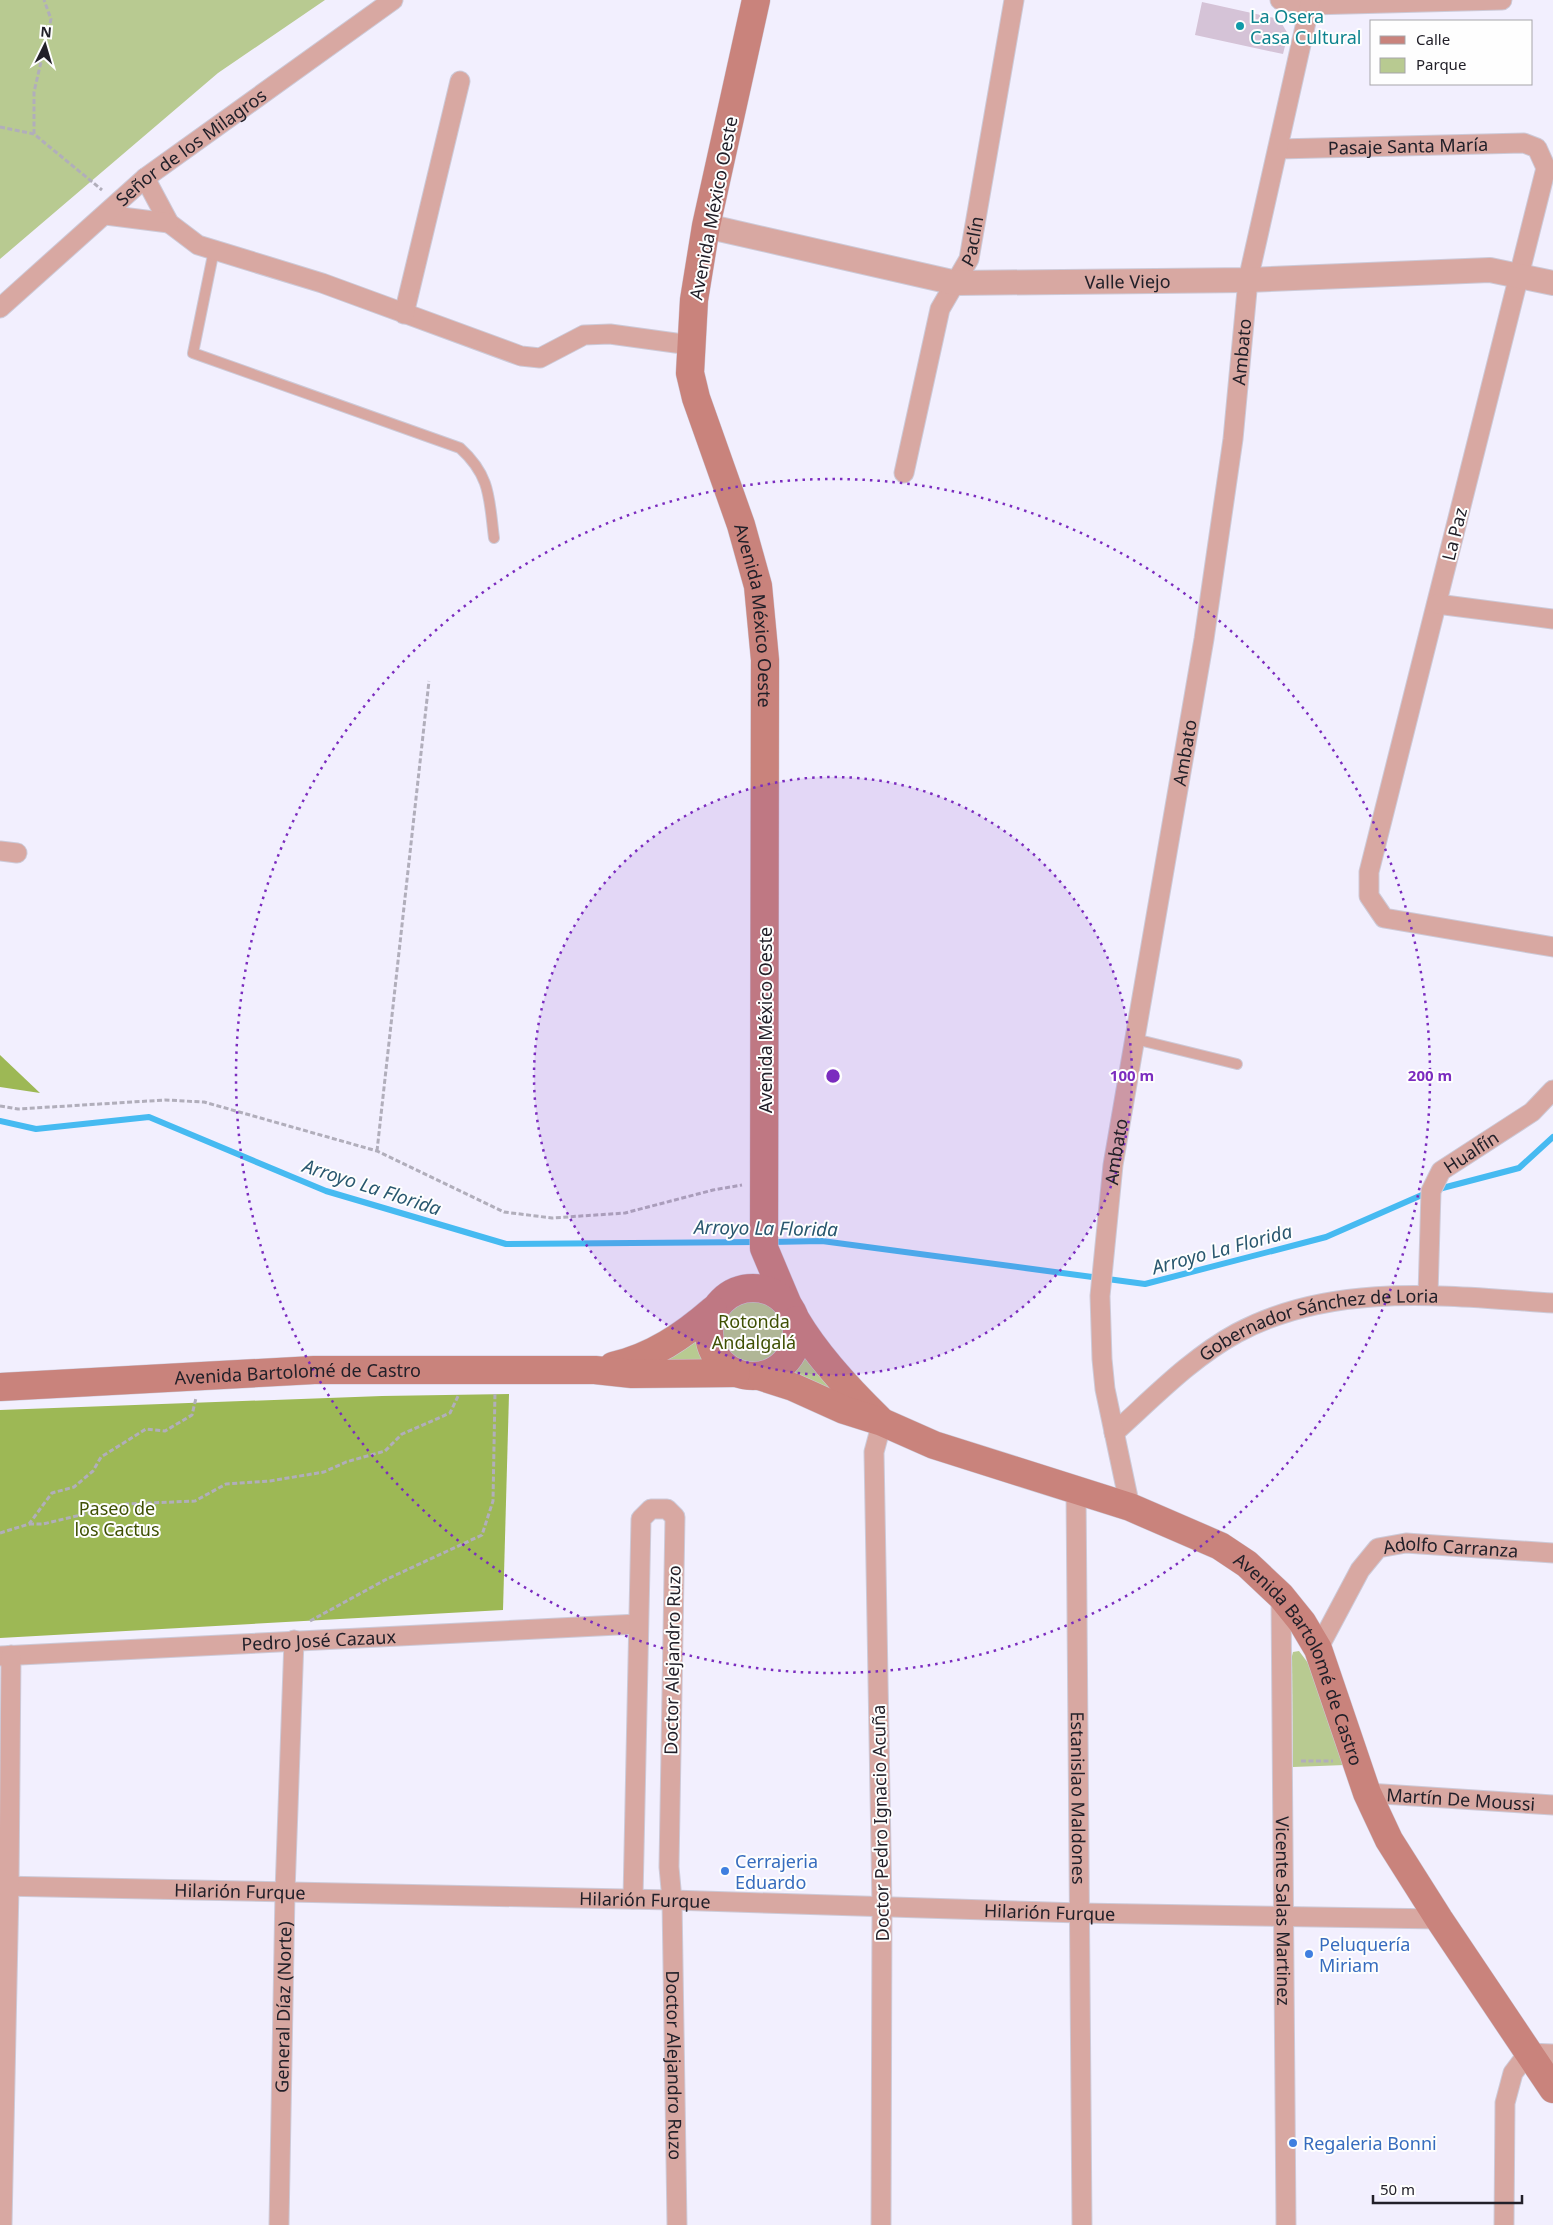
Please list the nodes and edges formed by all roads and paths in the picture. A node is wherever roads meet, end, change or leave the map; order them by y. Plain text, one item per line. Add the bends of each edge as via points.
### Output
1 (44, 0) edge
2 (393, 0) edge
3 (756, 0) edge
4 (1014, 0) edge
5 (1280, 0) edge
6 (1502, 0) edge
7 (1311, 3) edge
8 (460, 81) dead end
9 (0, 127) edge
10 (34, 134) junction
11 (1537, 148) joint
12 (1278, 149) junction
13 (145, 178) junction
14 (112, 209) junction
15 (169, 224) junction
16 (706, 226) junction
17 (214, 250) junction
18 (1519, 275) junction
19 (1248, 280) junction
20 (956, 283) junction
21 (1553, 284) edge
22 (0, 308) edge
23 (404, 314) junction
24 (690, 345) junction
25 (904, 473) dead end
26 (494, 538) dead end
27 (1437, 604) junction
28 (1553, 619) edge
29 (429, 681) dead end
30 (1553, 947) edge
31 (1135, 1040) junction
32 (1237, 1064) dead end
33 (1553, 1090) edge
34 (0, 1106) edge
35 (376, 1151) junction
36 (765, 1181) junction
37 (764, 1248) junction
38 (1428, 1295) junction
39 (1553, 1303) edge
40 (718, 1304) junction
41 (792, 1312) junction
42 (595, 1370) junction
43 (483, 1371) junction
44 (748, 1374) junction
45 (196, 1377) junction
46 (0, 1387) edge
47 (882, 1422) junction
48 (1114, 1433) junction
49 (1076, 1490) junction
50 (1130, 1507) junction
51 (29, 1524) junction
52 (0, 1533) edge
53 (1553, 1553) edge
54 (1281, 1596) junction
55 (638, 1624) junction
56 (294, 1640) junction
57 (1318, 1649) junction
58 (6, 1655) edge
59 (1356, 1760) junction
60 (1283, 1761) junction
61 (1367, 1793) junction
62 (1553, 1805) edge
63 (5, 1886) edge
64 (285, 1892) junction
65 (633, 1899) junction
66 (672, 1900) junction
67 (882, 1907) junction
68 (1079, 1913) junction
69 (1285, 1917) junction
70 (1438, 1919) junction
71 (1541, 2053) edge
72 (1553, 2089) edge
73 (2, 2225) edge
74 (279, 2225) edge
75 (677, 2225) edge
76 (881, 2225) edge
77 (1082, 2225) edge
78 (1286, 2225) edge
79 (1504, 2225) edge

1 - 10 path via 51,19 34,92
2 - 13 street, Señor de los Milagros
3 - 16 main road, Avenida México Oeste
4 - 20 street, Paclín via 969,259
5 - 7 street
6 - 7 street
7 - 12 street, Ambato
8 - 23 street
9 - 10 path
10 - 14 path
11 - 12 street, Pasaje Santa María via 1524,143
11 - 18 street, La Paz via 1546,168
12 - 19 street, Ambato
13 - 14 street, Señor de los Milagros
13 - 15 street
14 - 15 street
14 - 22 street, Señor de los Milagros
15 - 17 street via 198,245
16 - 20 street, Valle Viejo
16 - 24 main road, Avenida México Oeste
17 - 23 street via 322,283
17 - 26 lane via 193,353 460,448 475,461 487,484
18 - 19 street, Valle Viejo via 1490,270
18 - 21 street, Valle Viejo
18 - 27 street, La Paz
19 - 20 street, Valle Viejo
19 - 31 street, Ambato via 1233,440 1204,639
20 - 25 street, Paclín via 940,309
23 - 24 street via 521,356 540,358 584,335 610,334
24 - 36 main road, Avenida México Oeste via 690,373 696,398 741,525 758,586 765,660
27 - 28 street
27 - 30 street, La Paz via 1369,872 1369,896 1384,918
29 - 35 path
31 - 32 lane
31 - 48 street, Ambato via 1113,1164 1100,1296 1102,1359
33 - 38 street, Hualfín via 1532,1112 1441,1171 1431,1191
34 - 35 path via 18,1109 165,1100 204,1102
35 - 36 path via 504,1212 552,1218 625,1213 713,1190
36 - 37 main road, Avenida México Oeste
37 - 40 main road
37 - 41 main road, Avenida México Oeste
38 - 39 street, Gobernador Sánchez de Loria
38 - 48 street, Gobernador Sánchez de Loria via 1340,1300 1292,1311 1238,1333 1193,1363
40 - 41 main road via 734,1292 756,1288 778,1296
40 - 42 main road, Avenida Bartolomé de Castro via 680,1337 657,1350 624,1364
40 - 44 main road via 708,1331 711,1347 719,1361
41 - 44 main road via 797,1340 792,1355 775,1371
41 - 47 main road, Avenida Bartolomé de Castro via 807,1338 854,1396
42 - 43 main road, Avenida Bartolomé de Castro
42 - 44 main road, Avenida Bartolomé de Castro via 632,1374
43 - 45 main road, Avenida Bartolomé de Castro via 314,1370
43 - 51 path via 450,1413 402,1434 385,1451 324,1472 226,1484 195,1501 127,1504 43,1524
43 - 56 path via 493,1500 482,1535 385,1580 310,1621
44 - 47 main road, Avenida Bartolomé de Castro via 784,1384 844,1410
45 - 46 main road, Avenida Bartolomé de Castro
45 - 51 path via 196,1403 192,1415 165,1431 146,1429 101,1457 93,1470 74,1487 52,1493
47 - 49 main road, Avenida Bartolomé de Castro via 943,1448
47 - 67 street, Doctor Pedro Ignacio Acuña via 874,1452
48 - 50 street, Ambato
49 - 50 main road, Avenida Bartolomé de Castro
49 - 68 street, Estanislao Maldones
50 - 54 main road, Avenida Bartolomé de Castro via 1220,1546 1247,1564
51 - 52 path
53 - 57 street, Adolfo Carranza via 1406,1543 1378,1548 1360,1570
54 - 57 main road, Avenida Bartolomé de Castro
54 - 60 street, Vicente Salas Martinez
55 - 56 street, Pedro José Cazaux
55 - 65 street, Doctor Alejandro Ruzo
55 - 66 street, Doctor Alejandro Ruzo via 641,1519 651,1509 667,1509 675,1517 669,1867
56 - 58 street, Pedro José Cazaux
56 - 64 street, General Díaz (Norte)
57 - 59 main road, Avenida Bartolomé de Castro
58 - 63 street
59 - 60 path
59 - 61 main road, Avenida Bartolomé de Castro
60 - 69 street, Vicente Salas Martinez
61 - 62 street, Martín De Moussi
61 - 70 main road, Avenida Bartolomé de Castro via 1389,1840
63 - 64 street, Hilarión Furque
63 - 73 street
64 - 65 street, Hilarión Furque
64 - 74 street, General Díaz (Norte)
65 - 66 street, Hilarión Furque
66 - 67 street, Hilarión Furque
66 - 75 street, Doctor Alejandro Ruzo
67 - 68 street, Hilarión Furque
67 - 76 street, Doctor Pedro Ignacio Acuña
68 - 69 street, Hilarión Furque
68 - 77 street, Estanislao Maldones
69 - 70 street, Hilarión Furque
69 - 78 street, Vicente Salas Martinez
70 - 71 main road, Avenida Bartolomé de Castro
71 - 72 main road, Avenida Bartolomé de Castro
71 - 79 street via 1513,2073 1505,2103

